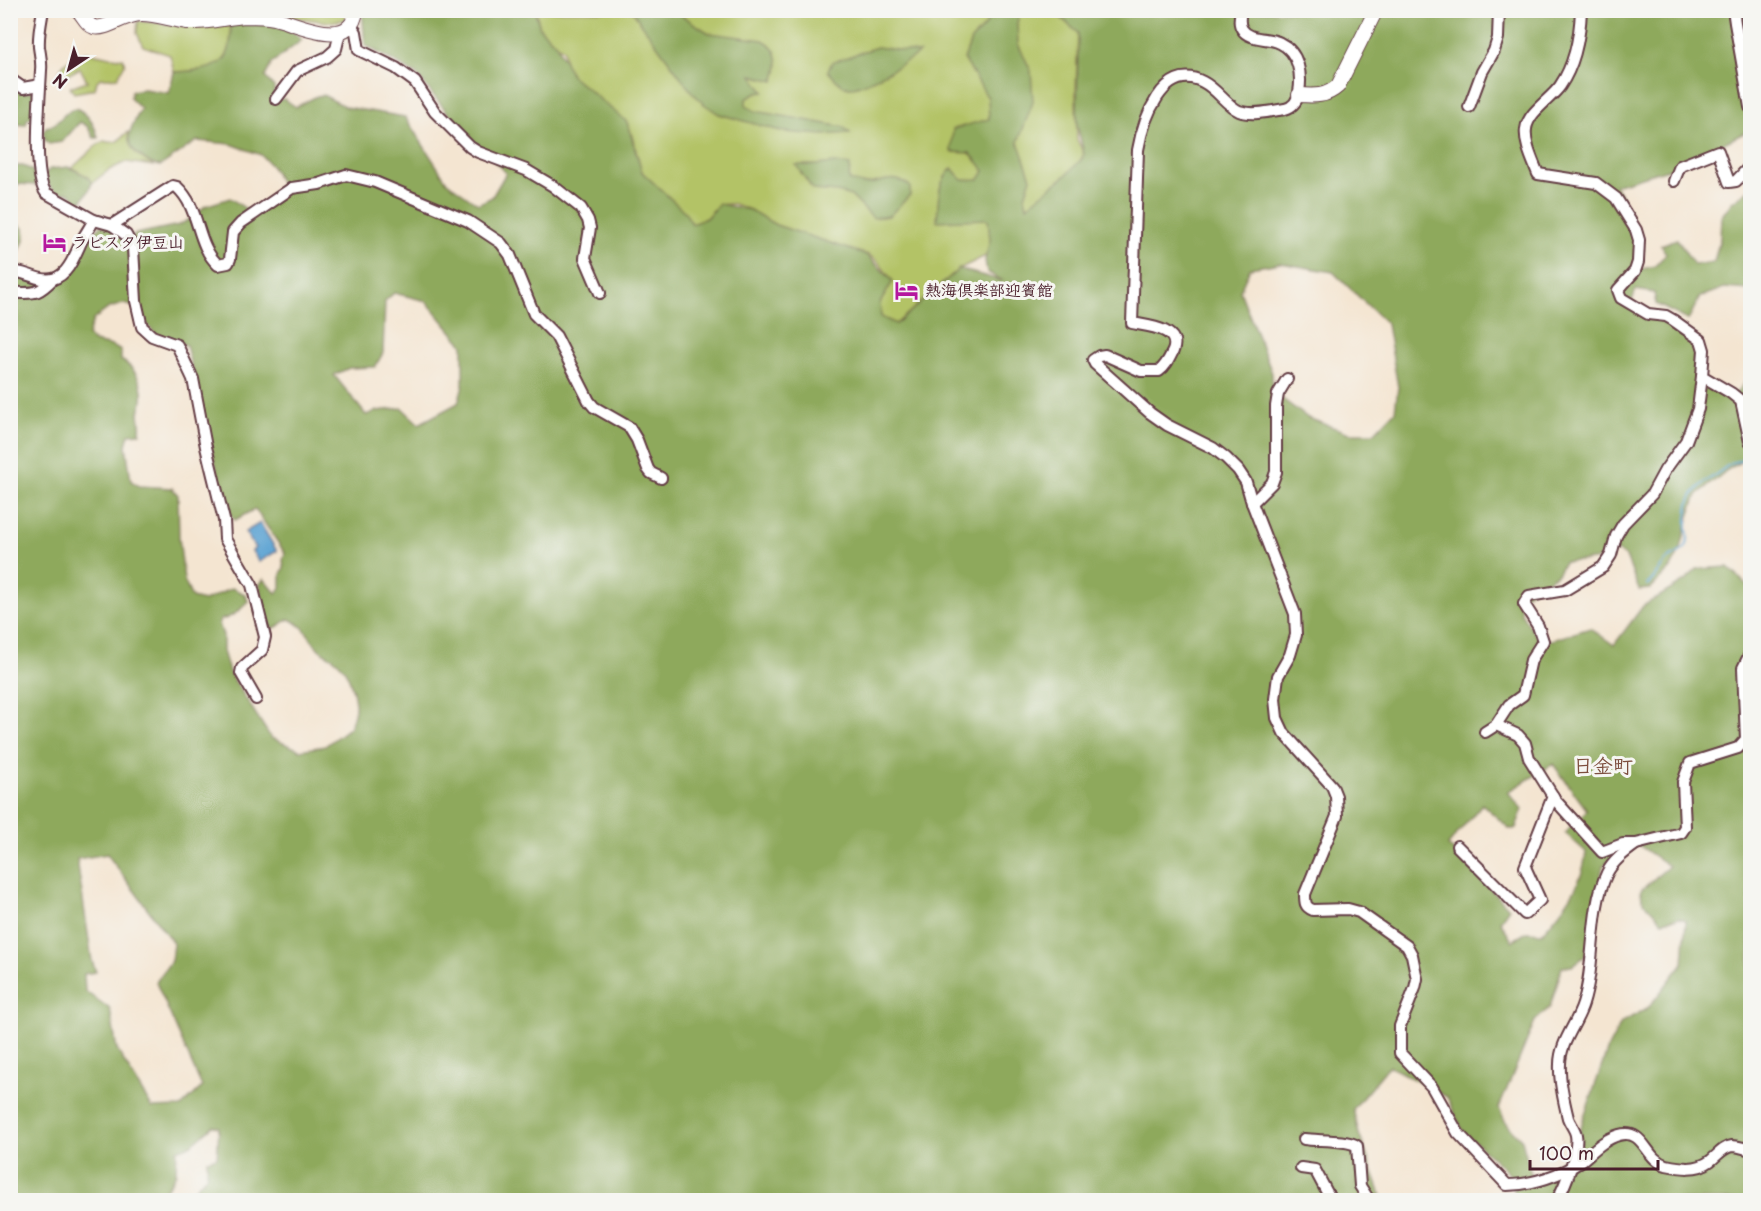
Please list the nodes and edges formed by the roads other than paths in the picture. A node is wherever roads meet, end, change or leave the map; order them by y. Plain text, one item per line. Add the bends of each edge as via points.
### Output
1 (43, 10) edge
2 (78, 10) edge
3 (356, 10) edge
4 (1241, 10) edge
5 (1376, 10) edge
6 (1499, 10) edge
7 (1581, 10) edge
8 (1737, 10) edge
9 (190, 16) edge
10 (345, 28) junction
11 (10, 79) edge
12 (40, 86) junction
13 (1299, 95) junction
14 (276, 99) dead end
15 (1469, 107) dead end
16 (1750, 107) edge
17 (1750, 166) edge
18 (1674, 181) dead end
19 (93, 220) junction
20 (112, 225) junction
21 (10, 271) edge
22 (53, 279) junction
23 (10, 293) edge
24 (600, 293) dead end
25 (1702, 376) junction
26 (1287, 379) dead end
27 (1750, 442) edge
28 (661, 478) dead end
29 (1252, 503) junction
30 (1750, 654) edge
31 (256, 699) dead end
32 (1496, 725) junction
33 (1485, 732) dead end
34 (1553, 796) junction
35 (1636, 844) junction
36 (1457, 846) dead end
37 (1304, 1139) dead end
38 (1750, 1149) edge
39 (1570, 1167) junction
40 (1301, 1168) dead end
41 (1331, 1200) edge
42 (1369, 1200) edge
43 (1557, 1200) edge

1 - 12 street
2 - 9 street via 94,27 142,14
3 - 10 street
4 - 13 street via 1242,29 1250,36 1280,43 1297,61
5 - 13 street via 1338,86 1321,96
6 - 15 street via 1494,51
7 - 25 street via 1569,70 1529,119 1526,131 1532,157 1538,174 1596,183 1616,198 1639,240 1638,262 1618,291 1621,298 1648,314 1666,316 1701,340
8 - 16 street via 1734,16
9 - 10 street via 272,17 335,34
10 - 14 street via 336,49 297,71
10 - 24 street via 356,32 359,50 408,75 435,111 470,147 526,170 581,208 590,228 585,258
11 - 12 street via 23,88
12 - 19 street via 43,188
13 - 29 street via 1290,108 1248,113 1238,111 1215,90 1191,79 1182,78 1160,91 1141,132 1138,150 1132,323 1167,332 1174,347 1159,371 1141,371 1105,356 1093,360 1150,413 1226,458 1246,482
17 - 18 street via 1736,181 1729,182 1718,151 1680,166
19 - 20 street
19 - 22 street via 68,269
20 - 28 street via 177,187 195,213 210,255 221,265 230,259 232,232 241,223 292,188 346,175 375,182 468,220 501,243 510,255 534,314 556,336 594,407 629,427 648,469
20 - 31 street via 131,241 142,327 152,336 177,345 193,379 225,539 252,585 265,637 262,650 241,673
21 - 22 street
22 - 23 street via 41,291
25 - 27 street via 1741,401
25 - 32 street via 1698,408 1686,441 1652,494 1623,524 1603,567 1565,590 1526,599 1524,604 1542,640 1531,660 1523,695 1509,705
26 - 29 street via 1276,406 1276,472 1272,483
29 - 39 street via 1295,614 1296,635 1278,676 1277,718 1284,733 1332,786 1336,796 1337,816 1305,894 1305,903 1313,910 1359,912 1407,946 1417,979 1400,1026 1400,1053 1432,1087 1458,1133 1507,1185 1521,1185
30 - 35 street via 1743,668 1746,739 1738,748 1690,763 1683,782 1685,827 1681,833
32 - 33 street
32 - 34 street via 1518,735 1525,743 1529,758
34 - 35 street via 1602,852
34 - 36 street via 1525,867 1540,900 1526,914
35 - 39 street via 1607,873 1596,915 1583,1003 1559,1061 1569,1120 1576,1135
37 - 42 street via 1357,1146 1360,1186
38 - 39 street via 1725,1148 1708,1163 1695,1168 1663,1164 1652,1156 1642,1140 1624,1134
39 - 43 street
40 - 41 street via 1315,1170

